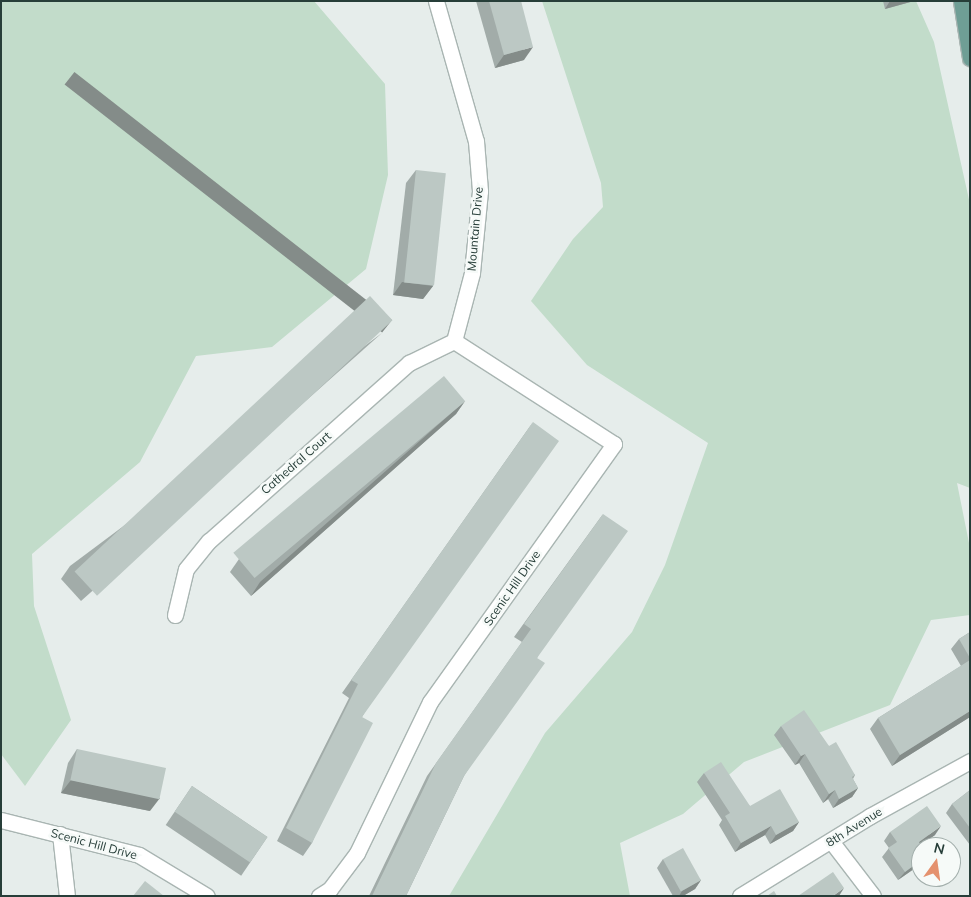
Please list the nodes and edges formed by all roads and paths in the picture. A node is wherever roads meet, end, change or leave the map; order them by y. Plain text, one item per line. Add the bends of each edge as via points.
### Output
1 (436, 1) edge
2 (961, 1) edge
3 (970, 58) edge
4 (454, 341) junction
5 (175, 615) dead end
6 (970, 761) edge
7 (1, 820) edge
8 (60, 834) junction
9 (831, 841) junction
10 (67, 896) edge
11 (207, 896) edge
12 (319, 896) edge
13 (740, 896) edge
14 (872, 896) edge

1 - 4 street, Mountain Drive via 476,141 480,191 472,273
2 - 3 main road
4 - 5 street, Cathedral Court via 409,363 208,541 186,568
4 - 12 street, Scenic Hill Drive via 614,444 430,702 357,854 330,889
6 - 9 street, 8th Avenue
7 - 8 street, Scenic Hill Drive
8 - 10 street
8 - 11 street, Scenic Hill Drive via 140,855
9 - 13 street, 8th Avenue
9 - 14 street

